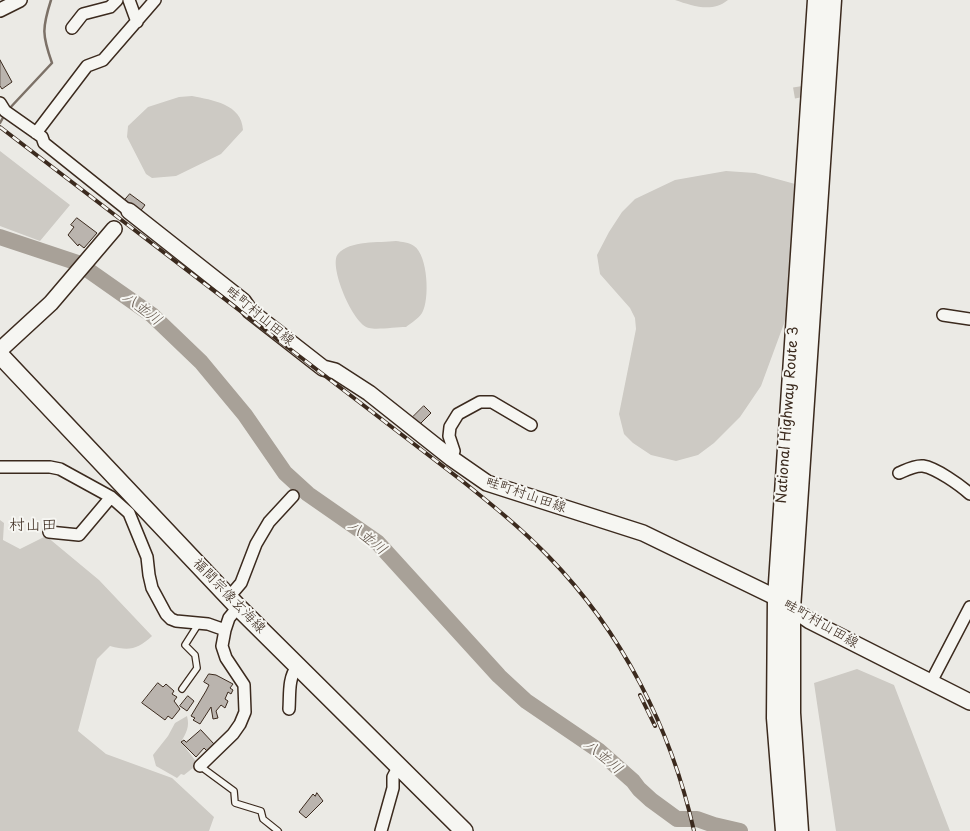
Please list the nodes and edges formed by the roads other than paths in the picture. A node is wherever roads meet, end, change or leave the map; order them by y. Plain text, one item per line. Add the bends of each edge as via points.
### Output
1 (20, 0) edge
2 (117, 0) edge
3 (130, 0) edge
4 (155, 0) edge
5 (817, 0) edge
6 (832, 0) edge
7 (0, 10) edge
8 (137, 22) junction
9 (72, 28) dead end
10 (0, 103) edge
11 (36, 133) junction
12 (129, 212) joint
13 (114, 229) dead end
14 (943, 315) dead end
15 (970, 319) edge
16 (0, 350) edge
17 (0, 355) edge
18 (531, 425) dead end
19 (451, 458) junction
20 (0, 467) edge
21 (899, 473) dead end
22 (970, 494) edge
23 (293, 496) dead end
24 (111, 497) junction
25 (126, 499) junction
26 (49, 532) dead end
27 (234, 602) junction
28 (784, 604) junction
29 (970, 607) edge
30 (199, 623) junction
31 (225, 630) junction
32 (297, 667) junction
33 (931, 682) junction
34 (182, 690) dead end
35 (970, 702) edge
36 (290, 708) dead end
37 (200, 766) joint
38 (399, 766) junction
39 (278, 831) edge
40 (381, 831) edge
41 (464, 831) edge
42 (785, 831) edge
43 (799, 831) edge

1 - 7 street
2 - 9 street via 110,7 83,14
3 - 8 street
4 - 8 street
5 - 28 highway, National Highway Route 3
6 - 28 highway, National Highway Route 3
8 - 11 street via 104,60 87,66
10 - 11 street via 5,111
11 - 12 street via 42,137 44,143
12 - 19 main road, 畦町村山田線 via 243,301 250,311 323,368 335,372 369,393
13 - 16 main road via 51,303
14 - 15 street
17 - 25 main road, 福間宗像玄海線
18 - 19 street via 492,402 480,402 458,414 450,427 448,436 454,451
19 - 28 main road, 畦町村山田線 via 487,483 643,533
20 - 24 street via 60,469
21 - 22 street via 923,466 937,472
23 - 27 street via 268,522 256,544
24 - 25 street
24 - 26 street via 79,535
25 - 27 main road, 福間宗像玄海線
25 - 30 street via 147,556 152,588 166,614 176,621
27 - 31 street
27 - 32 main road, 福間宗像玄海線
28 - 33 main road, 畦町村山田線 via 810,621
28 - 42 highway, National Highway Route 3 via 776,718
28 - 43 highway, National Highway Route 3
29 - 33 street
30 - 31 street
30 - 34 lane via 185,645 195,655 198,668
31 - 37 street via 222,646 226,658 244,685 245,712 233,734
32 - 36 street via 291,682
32 - 38 main road, 福間宗像玄海線
33 - 35 main road, 畦町村山田線
37 - 39 lane via 234,791 235,803 261,811 263,818
38 - 40 street via 393,777 393,788
38 - 41 main road, 福間宗像玄海線

